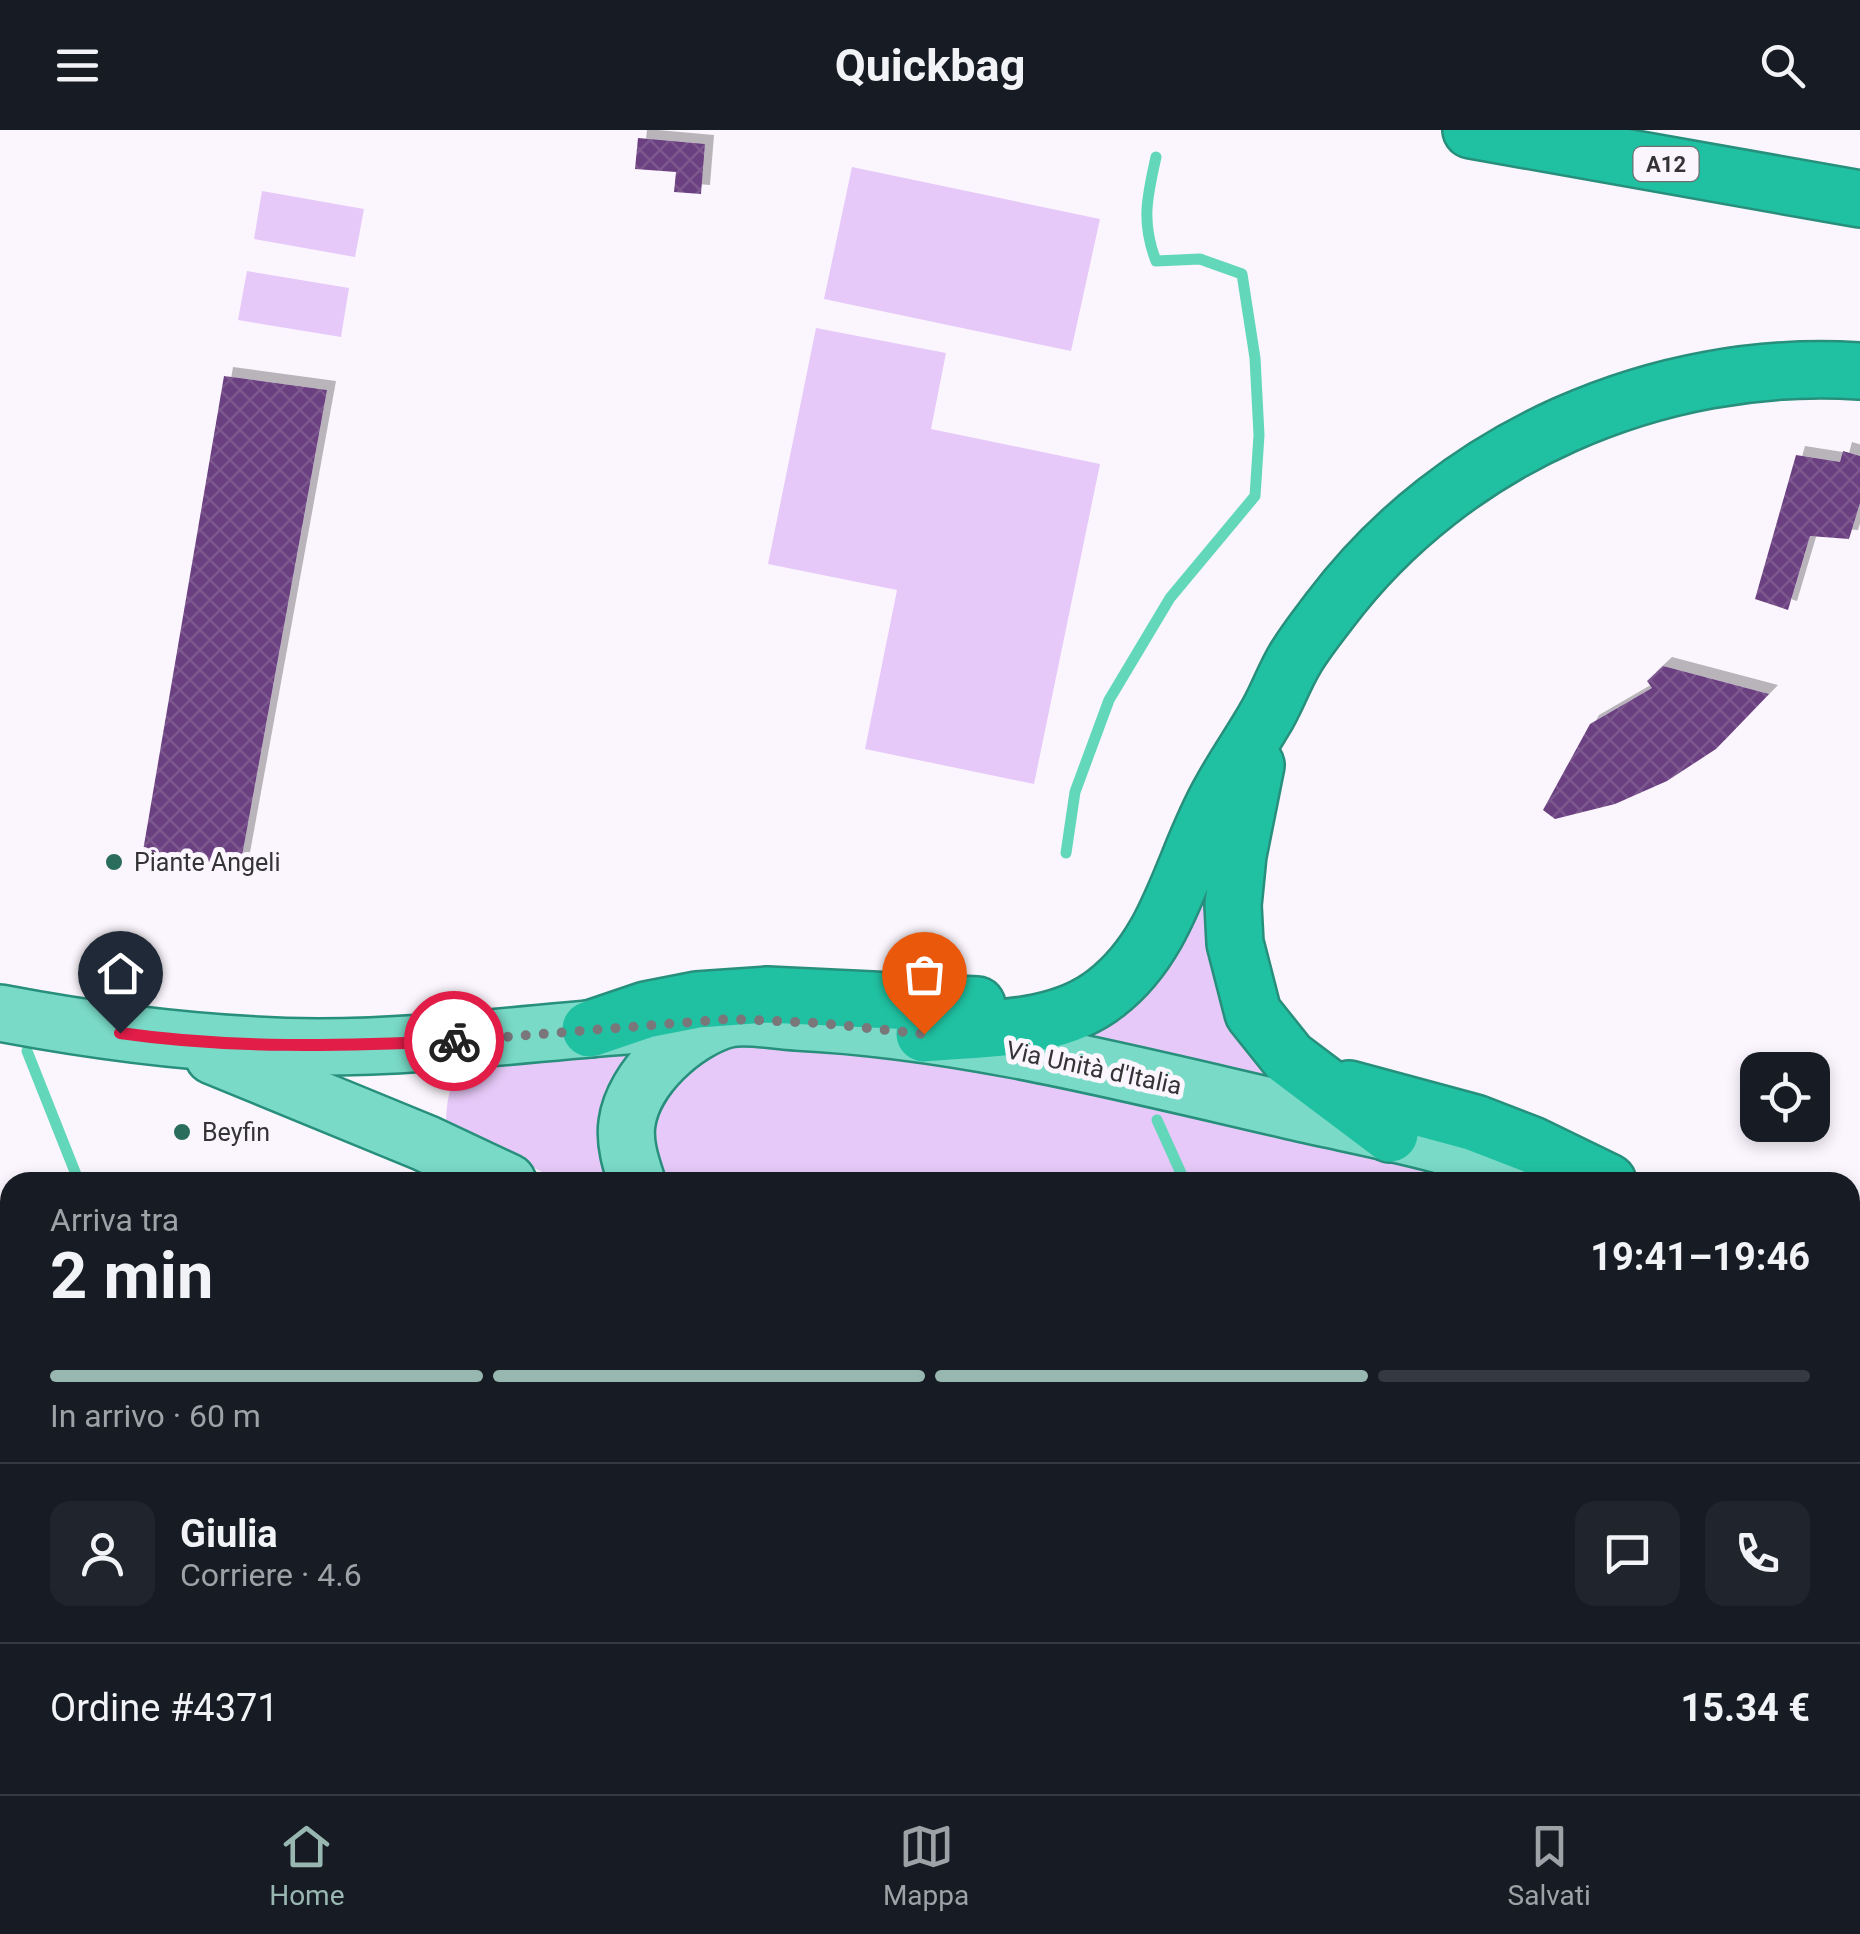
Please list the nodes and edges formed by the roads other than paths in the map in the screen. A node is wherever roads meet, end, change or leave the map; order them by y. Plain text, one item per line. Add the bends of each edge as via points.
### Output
1 (1472, 130) edge
2 (1860, 198) edge
3 (1860, 371) edge
4 (1266, 718) junction
5 (0, 1014) edge
6 (730, 1019) junction
7 (590, 1029) junction
8 (924, 1034) junction
9 (178, 1042) junction
10 (1315, 1080) junction
11 (1390, 1134) junction
12 (486, 1172) edge
13 (634, 1172) edge
14 (1515, 1172) edge
15 (1588, 1172) edge

1 - 2 highway, A12
3 - 4 highway via 1778,370 1692,382 1574,419 1510,451 1412,521 1374,559 1296,658
4 - 7 highway via 1220,760 1191,800 1139,917 1086,974 1057,992 981,1005 767,995 696,1000
4 - 8 highway via 1219,794 1158,934 1105,994 1055,1020
4 - 10 highway via 1238,854 1235,942 1254,1013
5 - 9 main road
6 - 7 main road
6 - 8 main road, Via Unità d'Italia
6 - 13 main road, Via Unità d'Italia via 686,1038 642,1086 627,1122
7 - 9 main road via 318,1047
8 - 11 main road, Via Unità d'Italia
9 - 12 main road
10 - 11 highway
10 - 15 highway via 1474,1124
11 - 14 main road, Via Unità d'Italia

